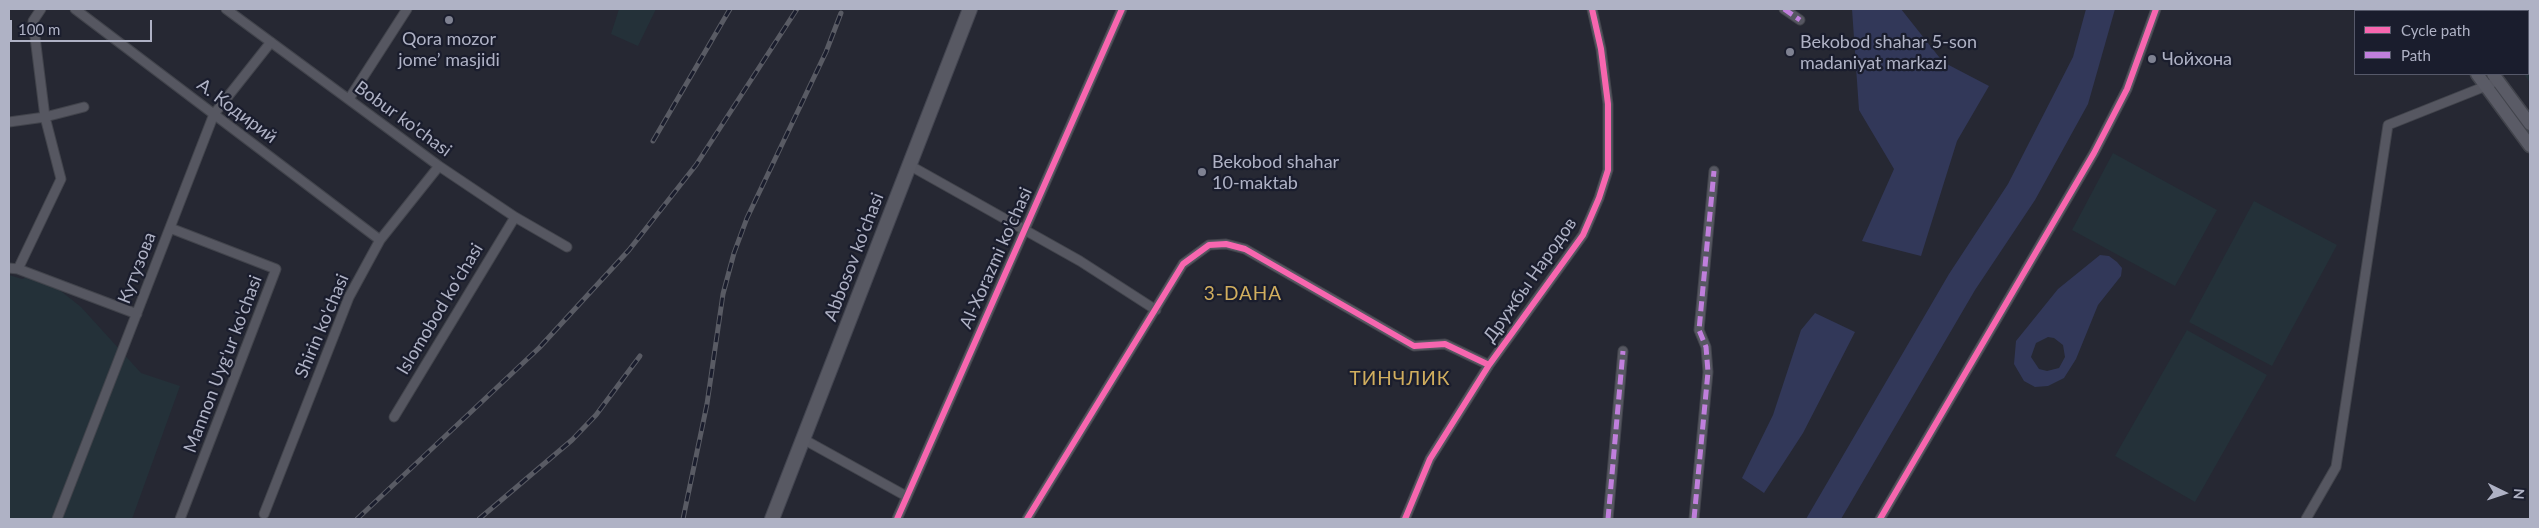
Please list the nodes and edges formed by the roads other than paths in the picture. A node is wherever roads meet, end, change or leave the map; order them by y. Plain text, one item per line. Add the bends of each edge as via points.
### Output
1 (42, 9) edge
2 (75, 9) edge
3 (226, 9) edge
4 (407, 9) edge
5 (970, 9) edge
6 (1122, 9) edge
7 (1592, 9) edge
8 (1784, 9) edge
9 (2156, 9) edge
10 (1800, 20) dead end
11 (271, 42) junction
12 (2478, 75) edge
13 (2496, 78) edge
14 (2486, 86) junction
15 (348, 99) junction
16 (84, 107) dead end
17 (214, 114) junction
18 (45, 117) junction
19 (9, 122) edge
20 (2530, 124) edge
21 (2530, 146) edge
22 (909, 165) junction
23 (439, 166) junction
24 (1714, 171) dead end
25 (515, 217) junction
26 (170, 228) junction
27 (1024, 230) junction
28 (380, 240) junction
29 (567, 246) dead end
30 (14, 268) edge
31 (1156, 310) junction
32 (137, 314) junction
33 (1622, 351) dead end
34 (1489, 365) junction
35 (394, 417) dead end
36 (803, 439) junction
37 (906, 496) junction
38 (264, 514) dead end
39 (58, 519) edge
40 (180, 519) edge
41 (772, 519) edge
42 (897, 519) edge
43 (1027, 519) edge
44 (1405, 519) edge
45 (1608, 519) edge
46 (1694, 519) edge
47 (1880, 519) edge
48 (2306, 519) edge

1 - 18 street via 33,21
2 - 17 street, А. Кодирий
3 - 11 street, Bobur ko'chasi
4 - 15 street
5 - 22 main road, Abbosov ko'chasi
6 - 27 street, Al-Xorazmi ko'chasi
7 - 34 street, Дружбы Народов via 1608,104 1608,170 1583,235
8 - 10 street
9 - 47 street via 2127,89 2094,153
11 - 15 street, Bobur ko'chasi
11 - 17 street, Кутузова
12 - 14 main road
13 - 14 street
13 - 20 main road
14 - 21 main road
14 - 48 street via 2388,126 2336,467
15 - 23 street, Bobur ko'chasi
16 - 18 street
17 - 26 street, Кутузова
17 - 28 street, А. Кодирий
18 - 19 street
18 - 30 street via 61,179
22 - 27 street
22 - 36 main road, Abbosov ko'chasi
23 - 25 street, Bobur ko'chasi
23 - 28 street, Shirin ko'chasi
24 - 46 street via 1700,330 1706,347 1708,372
25 - 29 street, Bobur ko'chasi
25 - 35 street, Islomobod koʻchasi
26 - 32 street, Кутузова
26 - 40 street, Mannon Uyg'ur ko'chasi via 276,269
27 - 31 street via 1080,261
27 - 37 street, Al-Xorazmi ko'chasi
28 - 38 street, Shirin ko'chasi via 349,297
30 - 32 street
31 - 34 street via 1183,264 1209,245 1226,244 1245,248 1414,346 1445,344
31 - 43 street
32 - 39 street, Кутузова
33 - 45 street
34 - 44 street, Дружбы Народов via 1430,459
36 - 37 street
36 - 41 main road, Abbosov ko'chasi
37 - 42 street, Al-Xorazmi ko'chasi

